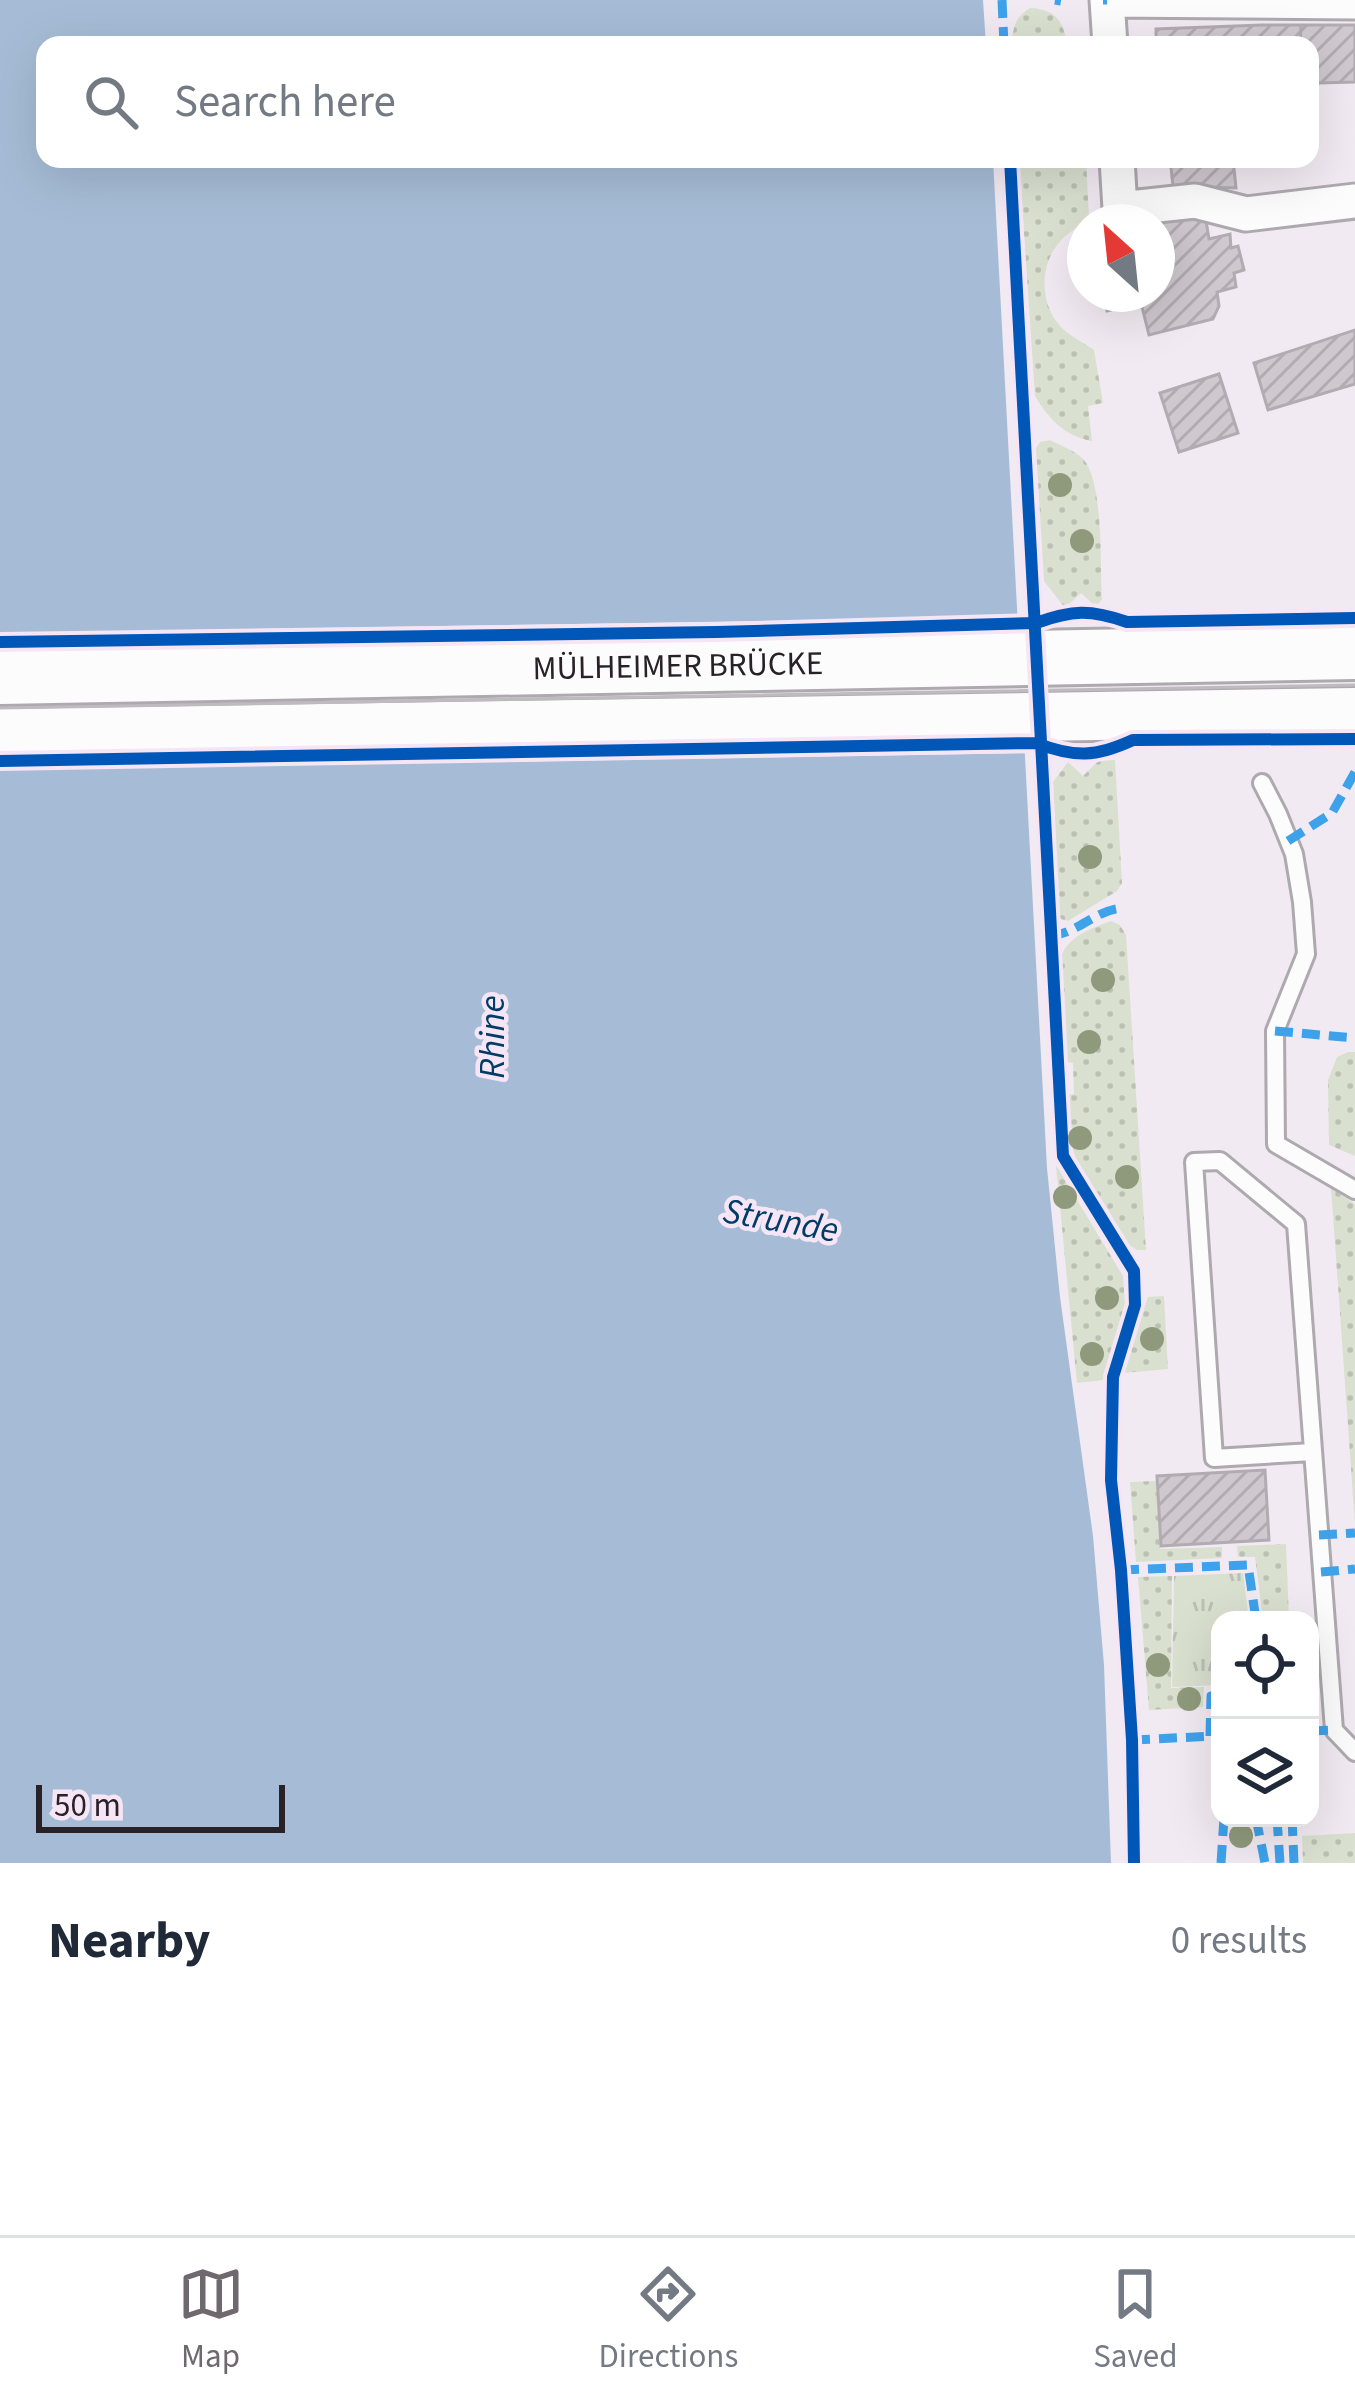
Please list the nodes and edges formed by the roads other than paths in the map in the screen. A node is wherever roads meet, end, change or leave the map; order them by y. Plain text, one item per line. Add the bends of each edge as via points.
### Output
1 (1107, 0) edge
2 (1278, 1) edge
3 (1355, 2) edge
4 (1109, 36) edge
5 (1118, 168) edge
6 (1355, 201) edge
7 (1355, 638) edge
8 (1355, 652) edge
9 (0, 662) edge
10 (0, 677) edge
11 (1355, 712) edge
12 (0, 733) edge
13 (1262, 783) dead end
14 (1355, 1190) edge
15 (1312, 1453) junction
16 (1355, 1752) edge

1 - 2 street
1 - 4 street
2 - 3 street
5 - 6 street via 1120,209 1195,201 1246,214
7 - 9 main road, MÜLHEIMER BRÜCKE
8 - 10 main road, MÜLHEIMER BRÜCKE
11 - 12 main road, MÜLHEIMER BRÜCKE
13 - 14 lane via 1294,854 1306,954 1275,1030 1276,1144
15 - 15 lane via 1296,1224 1220,1161 1194,1162 1214,1458
15 - 16 lane via 1334,1730

